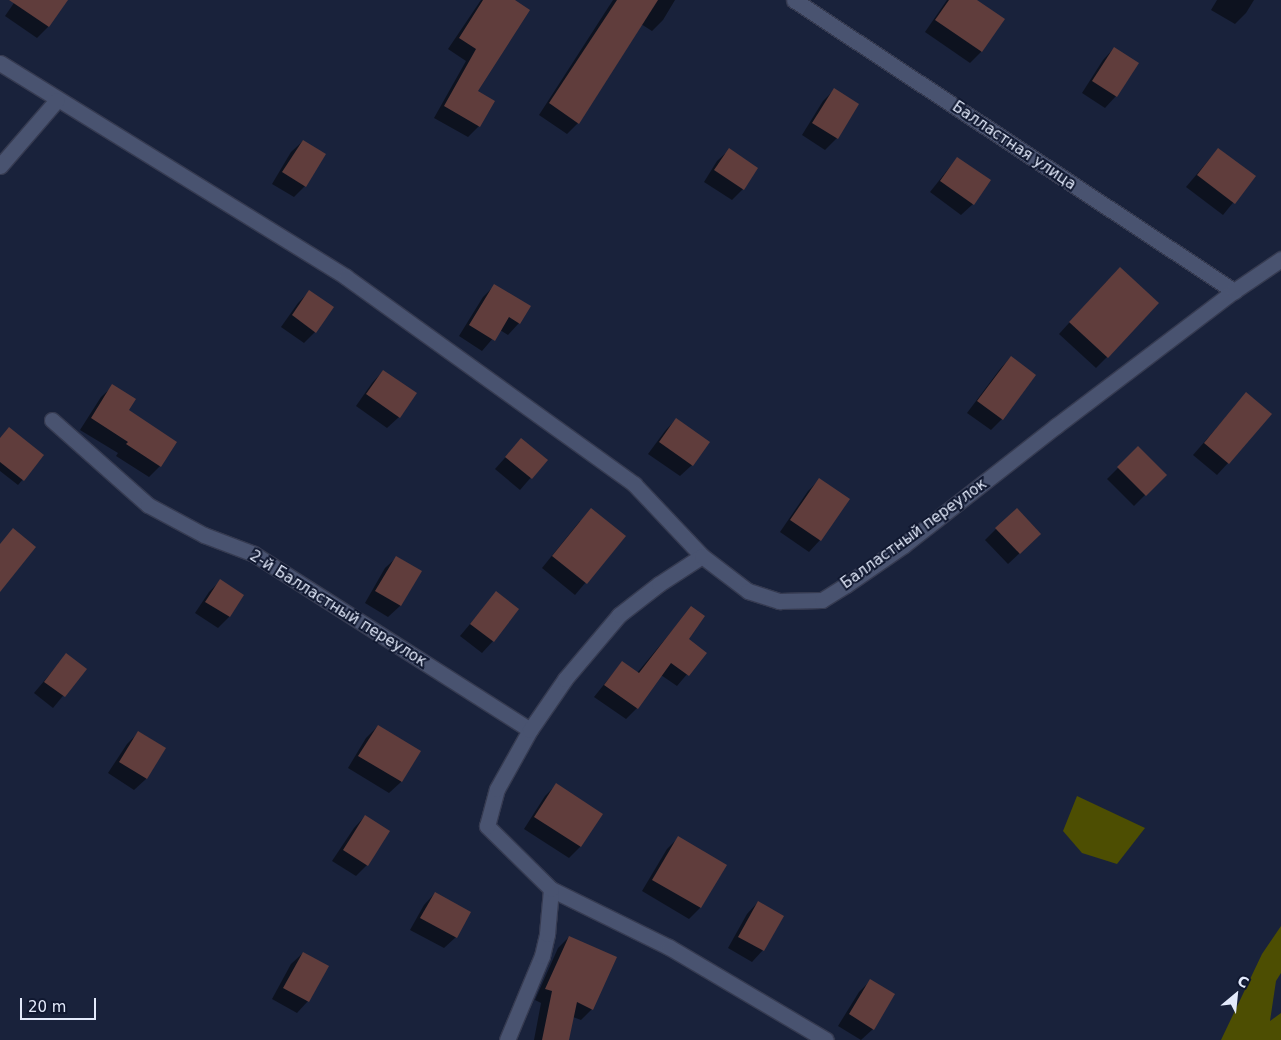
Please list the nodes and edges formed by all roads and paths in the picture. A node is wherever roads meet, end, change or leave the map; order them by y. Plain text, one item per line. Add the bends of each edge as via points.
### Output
1 (794, 0) edge
2 (0, 64) edge
3 (57, 100) junction
4 (0, 166) edge
5 (1281, 260) edge
6 (1234, 292) junction
7 (52, 420) dead end
8 (702, 556) junction
9 (530, 730) junction
10 (551, 889) junction
11 (508, 1040) edge
12 (826, 1040) edge

1 - 6 street, Балластная улица
2 - 3 street, Балластный переулок
3 - 4 street
3 - 8 street, Балластный переулок via 346,277 634,484
5 - 6 street, Балластный переулок
6 - 8 street, Балластный переулок via 904,545 822,600 779,601 748,591
7 - 9 street, 2-й Балластный переулок via 148,504 204,535 254,554
8 - 9 street via 619,615 565,679
9 - 10 street via 497,789 487,826
10 - 11 street via 542,956
10 - 12 street via 669,946

